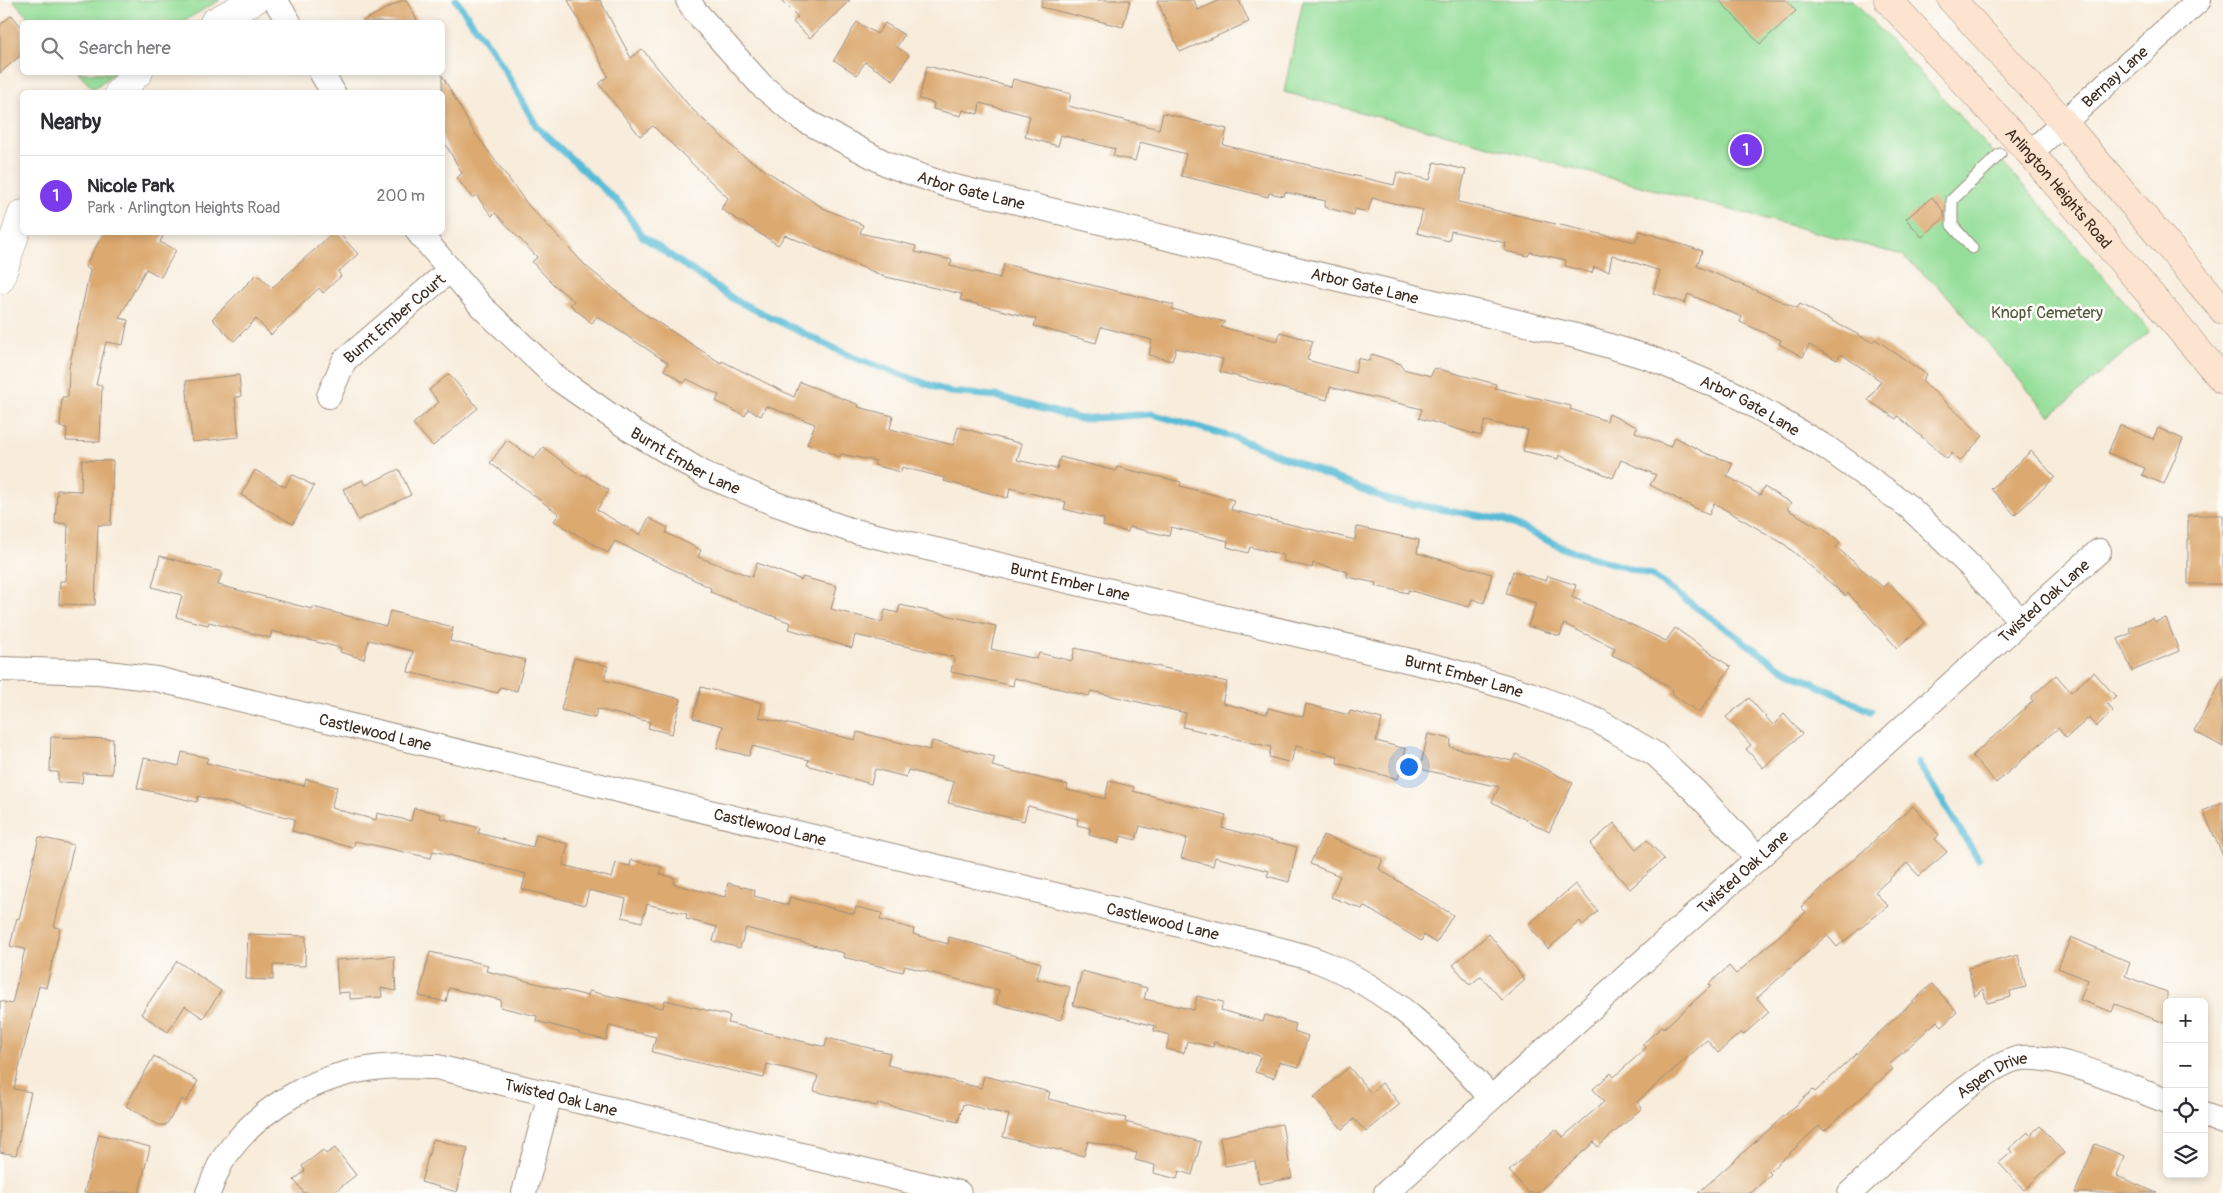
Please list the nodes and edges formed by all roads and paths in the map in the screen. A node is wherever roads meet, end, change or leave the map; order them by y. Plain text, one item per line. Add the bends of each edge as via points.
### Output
1 (255, 0) edge
2 (275, 0) edge
3 (688, 0) edge
4 (1888, 0) edge
5 (1952, 0) edge
6 (2199, 0) edge
7 (218, 20) edge
8 (288, 20) edge
9 (136, 75) edge
10 (323, 75) edge
11 (121, 90) edge
12 (333, 90) edge
13 (2063, 122) junction
14 (2030, 153) junction
15 (2000, 154) dead end
16 (20, 220) edge
17 (421, 235) edge
18 (1972, 248) dead end
19 (450, 270) junction
20 (0, 280) edge
21 (2223, 310) edge
22 (2223, 380) edge
23 (330, 396) dead end
24 (2099, 552) dead end
25 (2022, 621) junction
26 (0, 669) edge
27 (1758, 858) junction
28 (550, 1094) junction
29 (1492, 1098) junction
30 (2163, 1100) edge
31 (2208, 1116) edge
32 (2223, 1122) edge
33 (208, 1193) edge
34 (524, 1193) edge
35 (959, 1193) edge
36 (1386, 1193) edge
37 (1850, 1193) edge

1 - 7 street
2 - 8 street
3 - 25 street, Arbor Gate Lane via 761,85 802,119 889,165 946,185 1576,336 1650,358 1733,393 1827,448 1908,507
4 - 14 main road, Arlington Heights Road
5 - 13 main road
6 - 13 street, Bernay Lane
9 - 11 street
10 - 12 street
13 - 14 street, Bernay Lane
13 - 21 main road
14 - 22 main road, Arlington Heights Road
15 - 18 lane via 1952,200 1952,225
16 - 20 street
17 - 19 street, Burnt Ember Lane
19 - 23 street, Burnt Ember Court via 344,361
19 - 27 street, Burnt Ember Lane via 482,307 557,378 631,430 708,476 850,530 1445,669 1530,694 1598,721 1655,754
24 - 25 street, Twisted Oak Lane
25 - 27 street, Twisted Oak Lane
26 - 29 street, Castlewood Lane via 100,672 156,679 1259,944 1320,962 1359,980 1396,1003 1439,1040
27 - 29 street, Twisted Oak Lane
28 - 33 street, Twisted Oak Lane via 437,1067 384,1067 336,1076 291,1095 250,1126 223,1159
28 - 34 street
28 - 35 street, Twisted Oak Lane
29 - 36 street, Twisted Oak Lane
30 - 37 street, Aspen Drive via 2050,1060 2021,1058 1989,1071
31 - 32 street

